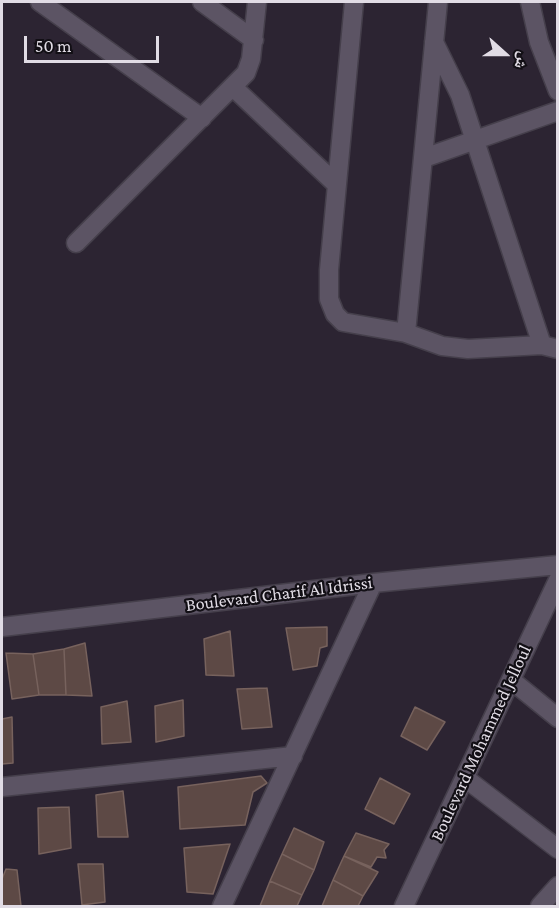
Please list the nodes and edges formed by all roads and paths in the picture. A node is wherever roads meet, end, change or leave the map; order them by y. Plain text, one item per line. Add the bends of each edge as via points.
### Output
1 (40, 2) edge
2 (202, 2) edge
3 (257, 2) edge
4 (354, 2) edge
5 (438, 2) edge
6 (530, 2) edge
7 (61, 7) edge
8 (254, 40) junction
9 (433, 41) junction
10 (234, 88) junction
11 (558, 91) edge
12 (558, 111) edge
13 (202, 118) junction
14 (474, 141) junction
15 (424, 158) junction
16 (337, 185) junction
17 (76, 243) dead end
18 (406, 333) junction
19 (554, 348) edge
20 (558, 565) edge
21 (558, 580) edge
22 (373, 583) junction
23 (2, 627) edge
24 (511, 680) junction
25 (558, 718) edge
26 (292, 756) junction
27 (465, 777) junction
28 (2, 787) edge
29 (558, 849) edge
30 (558, 885) edge
31 (222, 906) edge
32 (404, 906) edge
33 (540, 906) edge

1 - 7 street
2 - 8 street
3 - 8 street
4 - 16 street
5 - 9 street
6 - 11 street via 539,42
7 - 13 street
8 - 10 street via 246,73
9 - 14 street via 460,95
9 - 15 street
10 - 13 street
10 - 16 street
12 - 14 street
13 - 17 street
14 - 15 street
14 - 19 street
15 - 18 street
16 - 18 street via 329,270 329,299 335,314 343,322
18 - 19 street via 442,346 468,349
20 - 22 street, Boulevard Charif Al Idrissi
21 - 24 street, Boulevard Mohammed Jelloul
22 - 23 street, Boulevard Charif Al Idrissi
22 - 26 street
24 - 25 street
24 - 27 street, Boulevard Mohammed Jelloul
26 - 28 street
26 - 31 street
27 - 29 street
27 - 32 street, Boulevard Mohammed Jelloul
30 - 33 street

